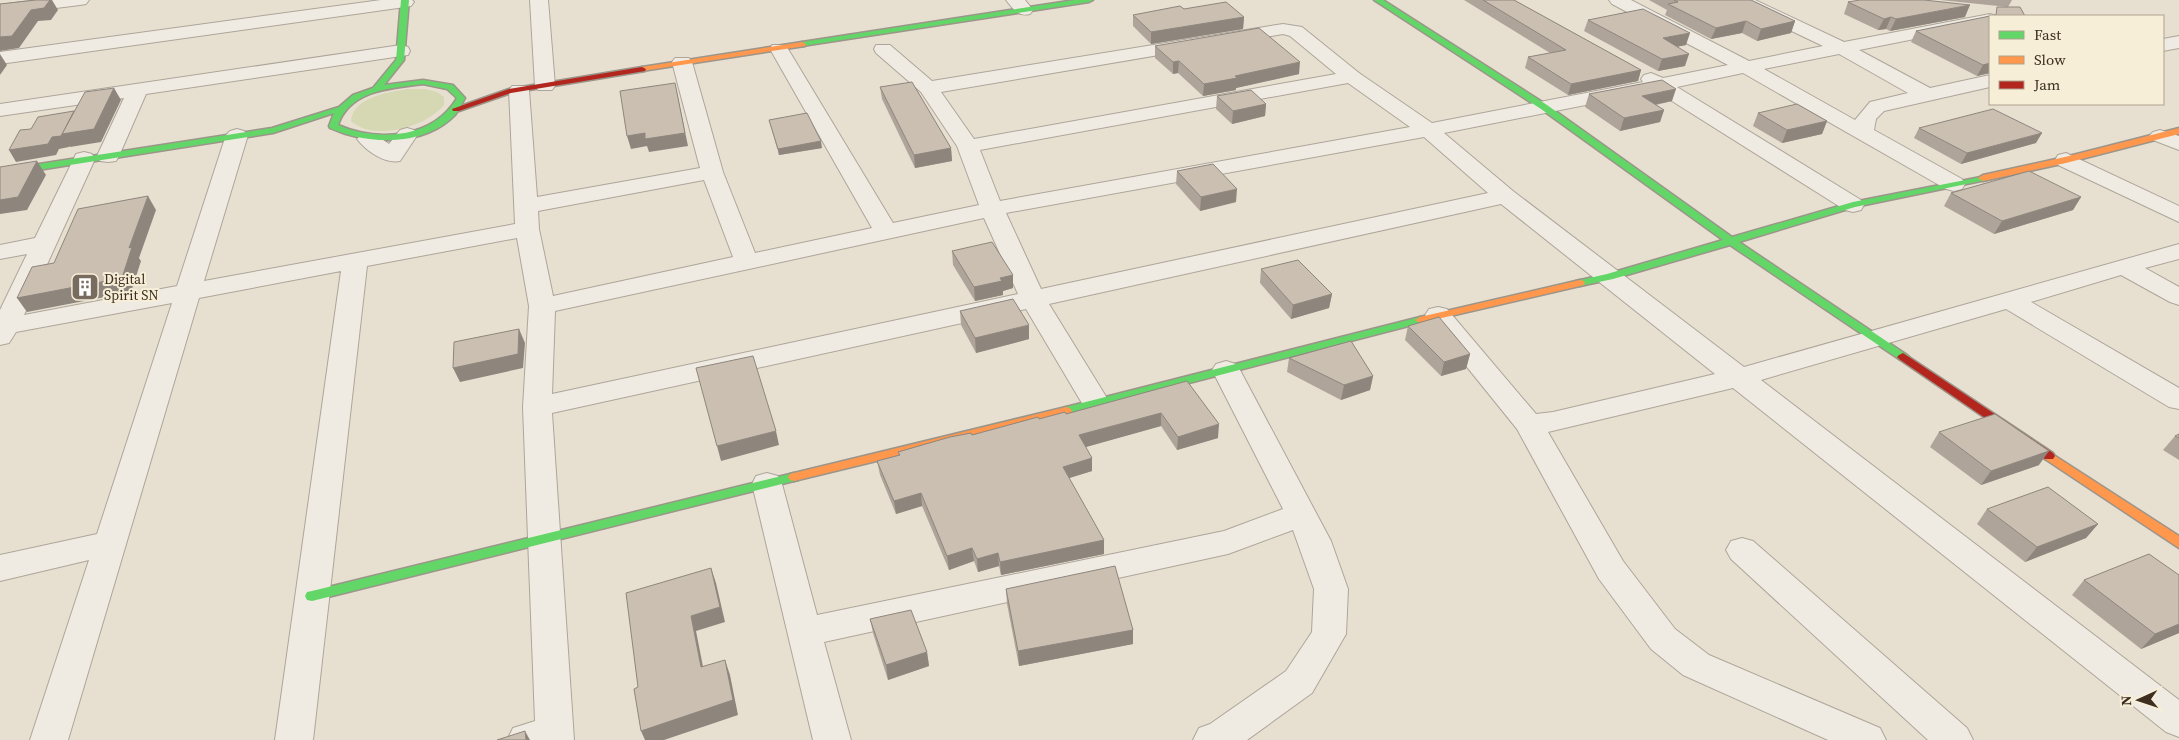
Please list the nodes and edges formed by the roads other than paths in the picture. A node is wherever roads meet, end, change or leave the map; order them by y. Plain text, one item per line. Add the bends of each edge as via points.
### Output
1 (80, 0) edge
2 (539, 0) edge
3 (1090, 0) edge
4 (1378, 0) edge
5 (1618, 0) edge
6 (1741, 0) edge
7 (405, 1) edge
8 (1020, 5) edge
9 (315, 8) edge
10 (1955, 8) edge
11 (0, 10) edge
12 (1992, 15) edge
13 (1989, 18) edge
14 (2164, 36) edge
15 (2179, 40) edge
16 (2164, 45) edge
17 (1839, 47) junction
18 (779, 49) junction
19 (883, 49) dead end
20 (401, 56) junction
21 (3, 62) edge
22 (682, 62) junction
23 (1746, 66) junction
24 (1635, 70) edge
25 (1352, 76) junction
26 (1989, 80) edge
27 (423, 82) junction
28 (1660, 84) junction
29 (928, 88) junction
30 (376, 89) junction
31 (524, 89) junction
32 (138, 90) junction
33 (456, 90) junction
34 (1925, 94) junction
35 (1544, 107) junction
36 (339, 109) junction
37 (456, 109) junction
38 (0, 110) edge
39 (273, 130) junction
40 (1428, 130) junction
41 (1863, 132) junction
42 (340, 133) junction
43 (408, 134) joint
44 (237, 135) junction
45 (2173, 137) edge
46 (368, 139) joint
47 (968, 146) junction
48 (108, 156) junction
49 (84, 159) junction
50 (2066, 160) junction
51 (712, 172) junction
52 (0, 173) edge
53 (1954, 184) junction
54 (1505, 196) junction
55 (1853, 205) junction
56 (992, 209) junction
57 (2179, 215) edge
58 (526, 217) junction
59 (887, 233) junction
60 (1731, 241) junction
61 (44, 244) junction
62 (2179, 251) edge
63 (0, 252) edge
64 (746, 260) junction
65 (355, 261) junction
66 (2124, 267) junction
67 (1609, 277) junction
68 (188, 292) junction
69 (2179, 297) edge
70 (1034, 298) junction
71 (2009, 300) junction
72 (542, 306) junction
73 (1438, 315) junction
74 (2, 330) edge
75 (1876, 338) junction
76 (1226, 370) junction
77 (1738, 378) junction
78 (2179, 400) edge
79 (1096, 403) junction
80 (536, 407) junction
81 (1529, 424) junction
82 (767, 484) junction
83 (1301, 514) junction
84 (544, 540) junction
85 (110, 542) junction
86 (2179, 542) edge
87 (1742, 550) dead end
88 (0, 568) edge
89 (312, 596) junction
90 (804, 632) junction
91 (2179, 721) edge
92 (545, 737) edge
93 (49, 740) edge
94 (294, 740) edge
95 (832, 740) edge
96 (1212, 740) edge
97 (1867, 740) edge
98 (1954, 740) edge

1 - 11 street
2 - 31 street
3 - 8 street
4 - 35 street
5 - 23 street
6 - 17 street
7 - 9 street
7 - 20 street
8 - 18 street
9 - 21 street
10 - 12 street
13 - 17 street
14 - 15 street
15 - 16 street
17 - 23 street
17 - 34 street
18 - 22 street
18 - 59 street
19 - 29 street
20 - 27 street
20 - 30 street
20 - 32 street
22 - 31 street
22 - 51 street
23 - 28 street
23 - 41 street
24 - 28 street
25 - 29 street via 1296,31 1283,30
25 - 40 street
25 - 47 street
26 - 34 street
27 - 30 street
27 - 33 street via 443,84
28 - 35 street
28 - 55 street
29 - 47 street
30 - 36 street
31 - 33 street
31 - 37 street
31 - 58 street
32 - 38 street
32 - 48 street
33 - 37 street via 461,98
34 - 41 street via 1877,106 1866,117
35 - 40 street
35 - 60 street
36 - 39 street
36 - 42 street via 332,118 333,126
37 - 43 street via 437,123
39 - 42 street
39 - 44 street
40 - 54 street
40 - 56 street
41 - 53 street
42 - 46 street
43 - 46 street via 392,156
44 - 48 street
44 - 68 street
45 - 50 street
47 - 56 street
48 - 49 street
49 - 52 street
49 - 61 street
50 - 53 street
50 - 57 street
51 - 58 street
51 - 64 street
53 - 55 street
54 - 67 street
54 - 70 street
55 - 60 street
56 - 59 street
56 - 70 street
58 - 65 street
58 - 72 street
59 - 64 street
60 - 67 street
60 - 75 street
61 - 63 street
61 - 74 street
62 - 66 street
64 - 72 street
65 - 68 street
65 - 89 street
66 - 69 street
66 - 71 street
67 - 73 street
67 - 77 street
68 - 74 street
68 - 85 street
70 - 79 street
70 - 80 street
71 - 75 street
71 - 78 street
72 - 80 street
73 - 76 street
73 - 81 street
75 - 77 street
75 - 86 street
76 - 79 street
76 - 83 street
77 - 81 street via 1553,422
77 - 91 street
79 - 82 street
80 - 84 street
81 - 97 street via 1611,570 1664,639 1696,665
82 - 84 street
82 - 90 street
83 - 90 street via 1228,542
83 - 96 street via 1315,542 1331,589 1329,634 1299,682 1220,738
84 - 89 street
84 - 92 street
85 - 88 street
85 - 93 street
87 - 98 street
89 - 94 street
90 - 95 street

